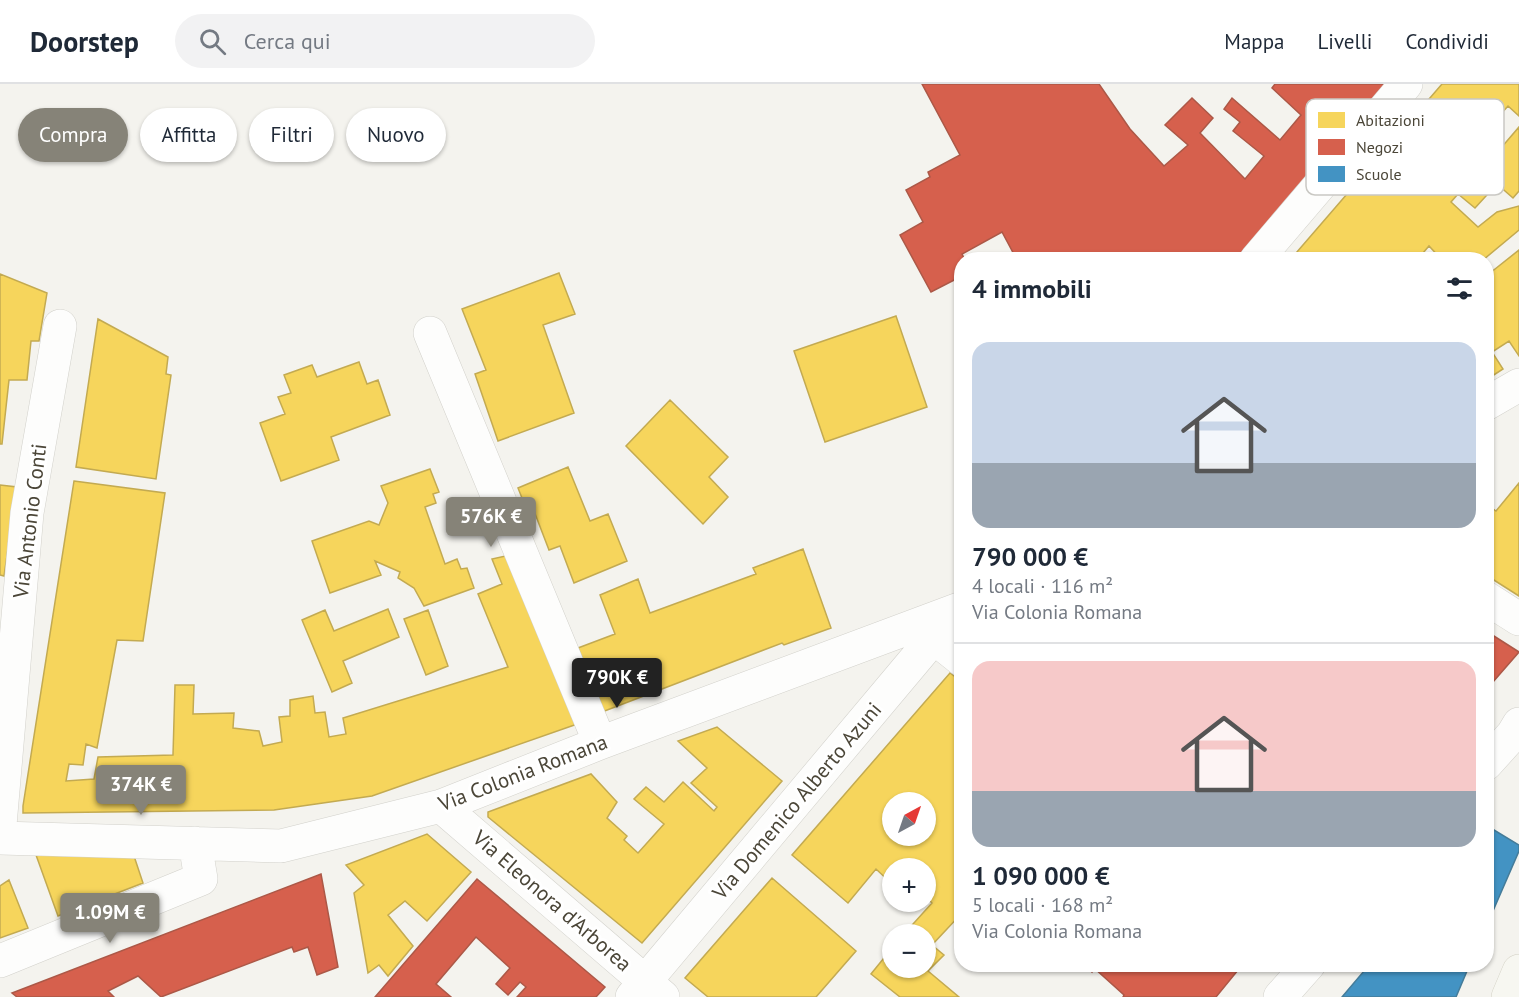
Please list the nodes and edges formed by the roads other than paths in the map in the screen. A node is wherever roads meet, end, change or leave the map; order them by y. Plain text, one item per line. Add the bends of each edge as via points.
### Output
1 (1406, 84) edge
2 (1393, 99) edge
3 (1311, 195) edge
4 (1263, 252) edge
5 (60, 326) dead end
6 (430, 333) dead end
7 (1519, 385) edge
8 (1494, 399) edge
9 (1494, 603) edge
10 (954, 612) edge
11 (1519, 619) edge
12 (927, 631) junction
13 (954, 653) edge
14 (1519, 724) edge
15 (600, 743) junction
16 (1494, 755) edge
17 (441, 806) junction
18 (0, 825) edge
19 (0, 838) edge
20 (195, 843) junction
21 (0, 961) edge
22 (1519, 971) edge
23 (1302, 972) edge
24 (647, 992) edge
25 (1280, 997) edge
26 (1508, 997) edge

1 - 2 street
3 - 4 street
5 - 18 street, Via Antonio Conti via 27,513
6 - 15 street
7 - 8 street
9 - 11 street
10 - 12 street, Via Domenico Alberto Azuni
12 - 13 street
12 - 15 street, Via Colonia Romana
12 - 24 street, Via Domenico Alberto Azuni
14 - 16 street
15 - 17 street, Via Colonia Romana
17 - 20 street, Via Colonia Romana via 281,846
17 - 24 street, Via Eleonora d'Arborea
19 - 20 street
20 - 21 street via 201,879
22 - 26 street
23 - 25 street

